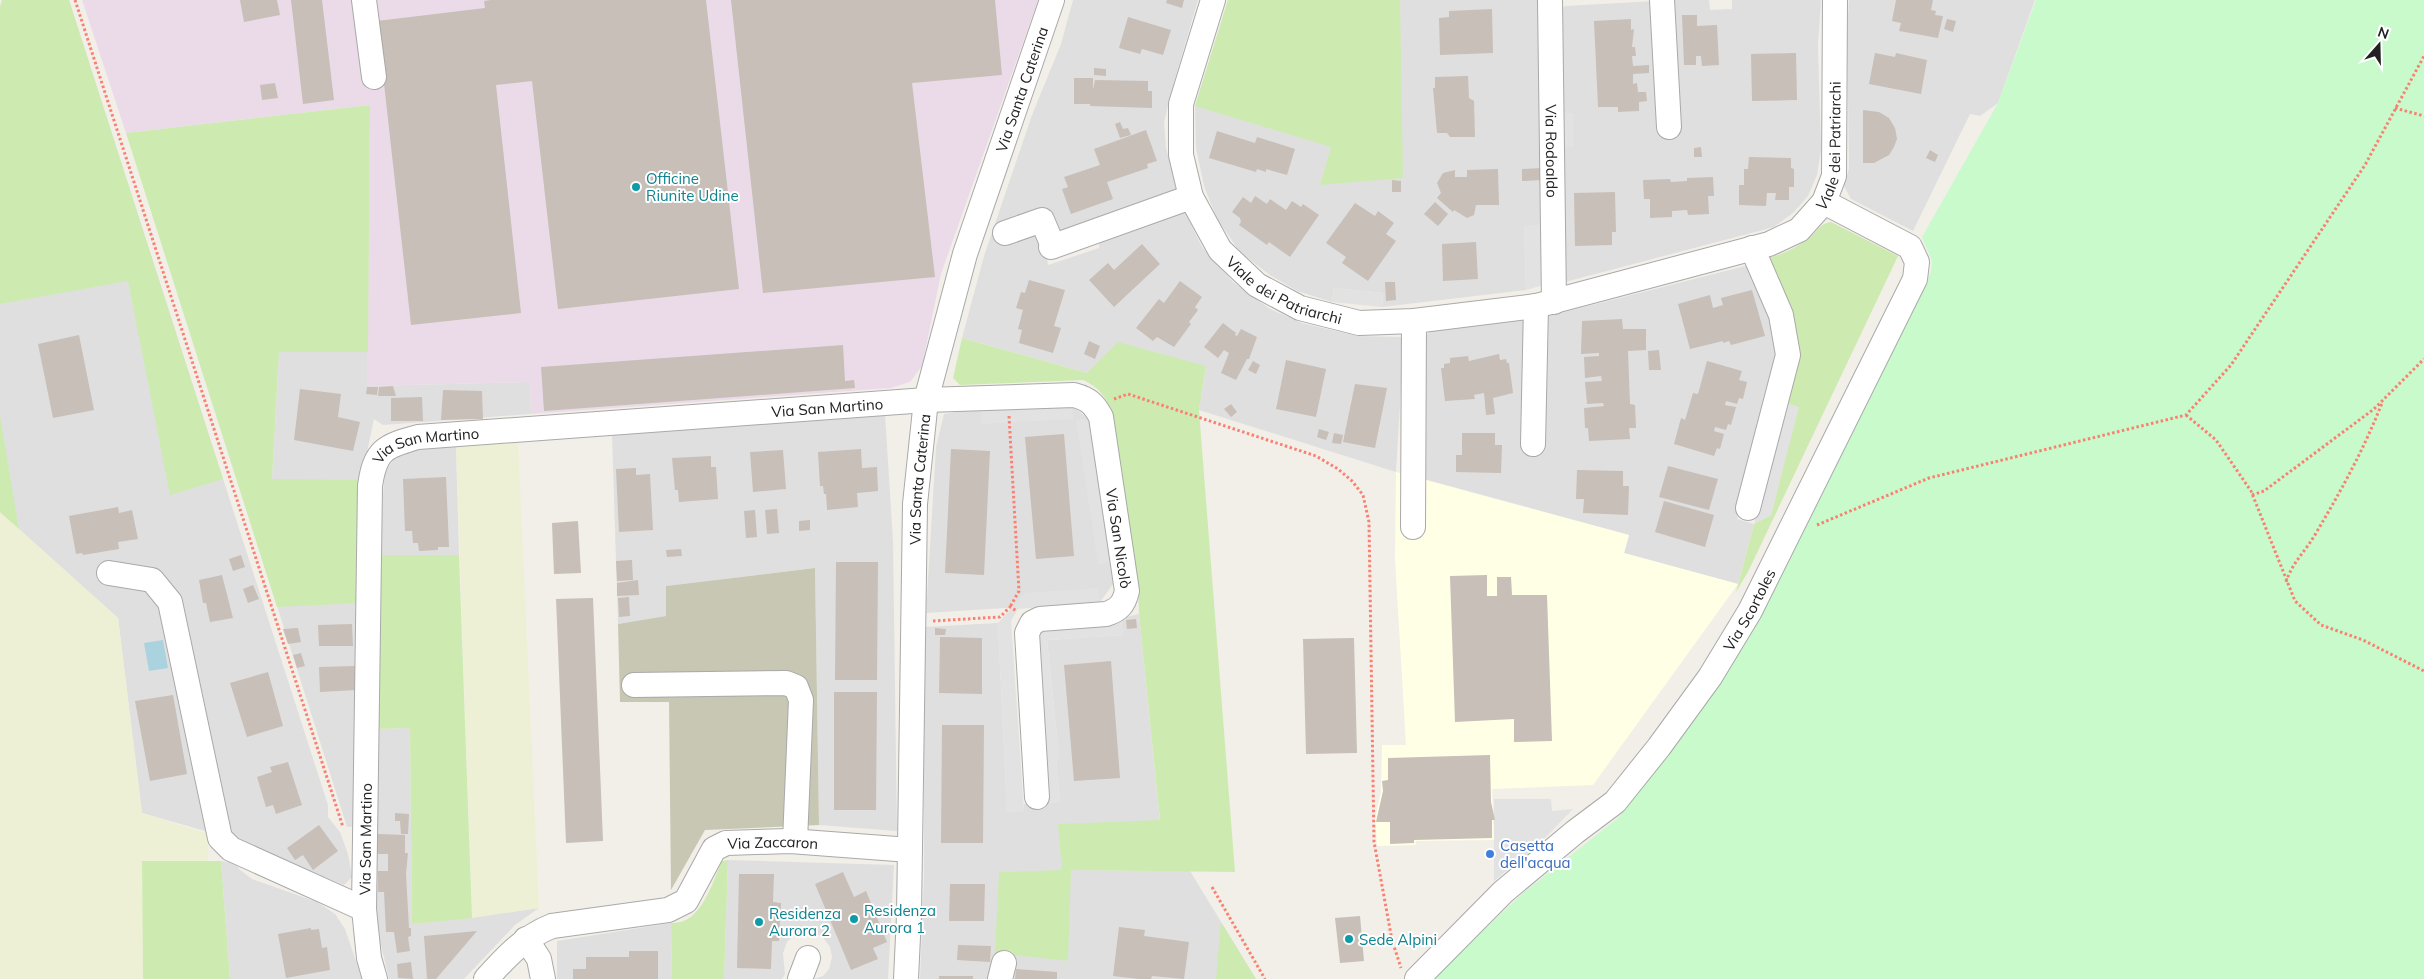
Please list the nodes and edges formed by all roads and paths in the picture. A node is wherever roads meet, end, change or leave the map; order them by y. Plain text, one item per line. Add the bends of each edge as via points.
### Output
1 (76, 0) edge
2 (364, 0) edge
3 (1052, 0) edge
4 (1213, 0) edge
5 (1550, 0) edge
6 (1662, 0) edge
7 (1835, 0) edge
8 (2424, 56) edge
9 (374, 77) dead end
10 (2396, 108) junction
11 (2424, 116) edge
12 (1669, 127) dead end
13 (1191, 197) junction
14 (1824, 202) junction
15 (1005, 234) dead end
16 (1752, 248) junction
17 (1545, 304) junction
18 (1414, 321) junction
19 (2424, 359) edge
20 (1008, 398) junction
21 (926, 400) junction
22 (2383, 400) junction
23 (2186, 415) junction
24 (1101, 417) junction
25 (1534, 444) dead end
26 (2252, 495) junction
27 (1748, 508) dead end
28 (1794, 525) junction
29 (1413, 527) dead end
30 (109, 573) dead end
31 (2286, 582) junction
32 (1010, 607) junction
33 (912, 622) junction
34 (1032, 623) junction
35 (2424, 671) edge
36 (634, 685) dead end
37 (1038, 797) dead end
38 (795, 841) junction
39 (365, 849) junction
40 (910, 850) junction
41 (1212, 887) dead end
42 (364, 909) junction
43 (526, 939) junction
44 (1409, 975) edge
45 (375, 979) edge
46 (486, 979) edge
47 (543, 979) edge
48 (906, 979) edge
49 (1265, 979) edge

1 - 39 path via 347,840
2 - 9 street
3 - 21 street, Via Santa Caterina via 965,254
4 - 13 street, Viale dei Patriarchi via 1182,104 1181,155
5 - 17 street, Via Rodoaldo
6 - 12 street
7 - 14 street, Viale dei Patriarchi via 1834,176
8 - 10 path
10 - 11 path
10 - 23 path via 2366,166 2236,357
13 - 15 street via 1052,247 1042,220
13 - 18 street, Viale dei Patriarchi via 1220,250 1257,285 1300,308 1359,322
14 - 16 street, Viale dei Patriarchi via 1799,230
14 - 28 street, Via Scortoles via 1910,247 1917,262 1915,279
16 - 17 street, Viale dei Patriarchi
16 - 27 street via 1781,315 1788,355
17 - 18 street, Viale dei Patriarchi
17 - 25 street
18 - 29 street
19 - 22 path
20 - 21 street
20 - 24 street via 1074,395 1095,406
20 - 32 path via 1019,591
21 - 33 street, Via Santa Caterina via 915,504
21 - 39 street, Via San Martino via 418,438 390,445 373,464 370,486
22 - 26 path via 2323,449 2264,491
22 - 31 path via 2368,441 2315,536 2291,567
23 - 26 path via 2216,440
23 - 28 path via 1929,478 1814,526
24 - 34 street, Via San Nicolò via 1127,591 1124,602 1116,611 1106,614 1040,619
24 - 44 path via 1111,401 1119,395 1128,394 1316,456 1338,469 1363,495 1369,522 1374,842 1392,940
26 - 31 path
28 - 44 street, Via Scortoles via 1750,611 1710,677 1615,802 1574,832
30 - 42 street, Via San Martino via 152,580 170,602 220,838 231,848
31 - 35 path via 2295,601 2321,625 2363,640
32 - 33 path via 1000,617
32 - 34 path
33 - 40 street, Via Santa Caterina
34 - 37 street via 1026,633 1026,644
36 - 38 street via 786,682 796,687 801,700
38 - 40 street, Via Zaccaron
38 - 43 street, Via Zaccaron via 726,843 714,849 686,901 668,910 552,926
39 - 42 street, Via San Martino
40 - 48 street, Via Santa Caterina
41 - 49 path
42 - 45 street, Via San Martino
43 - 46 street, Via Zaccaron
43 - 47 street via 539,959

